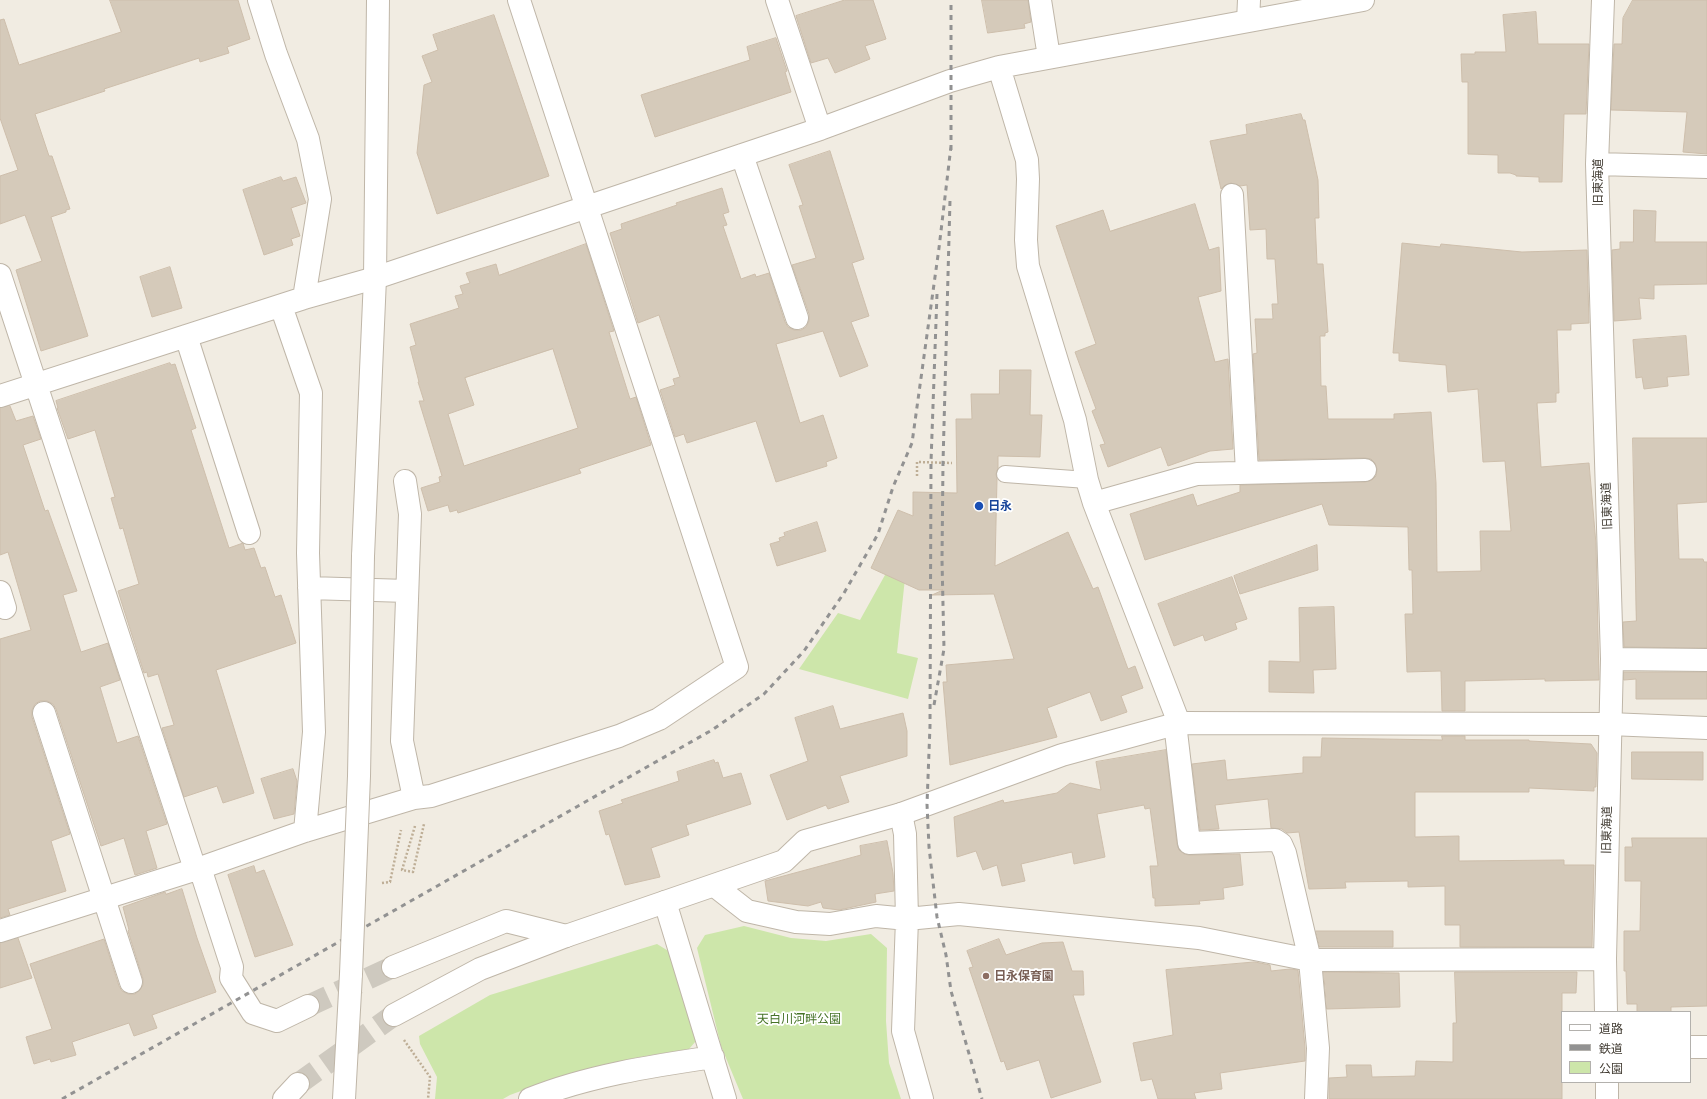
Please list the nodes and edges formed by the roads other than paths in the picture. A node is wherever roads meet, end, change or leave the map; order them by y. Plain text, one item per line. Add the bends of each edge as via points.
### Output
1 (259, 0) edge
2 (378, 0) edge
3 (519, 0) edge
4 (777, 0) edge
5 (1040, 0) edge
6 (1249, 0) edge
7 (1363, 0) edge
8 (1603, 0) edge
9 (1248, 21) junction
10 (1049, 57) junction
11 (999, 66) junction
12 (820, 129) junction
13 (742, 155) junction
14 (1597, 164) junction
15 (1707, 167) edge
16 (1232, 195) dead end
17 (587, 208) junction
18 (0, 276) edge
19 (375, 278) junction
20 (304, 298) junction
21 (281, 306) junction
22 (797, 318) dead end
23 (186, 336) junction
24 (35, 385) junction
25 (0, 396) edge
26 (1365, 470) dead end
27 (1247, 472) junction
28 (1005, 474) dead end
29 (1087, 480) junction
30 (405, 481) dead end
31 (1094, 503) junction
32 (249, 533) dead end
33 (309, 588) junction
34 (407, 591) junction
35 (1612, 659) junction
36 (1707, 660) edge
37 (44, 713) dead end
38 (1177, 723) junction
39 (1609, 724) junction
40 (1707, 728) edge
41 (422, 797) junction
42 (901, 814) junction
43 (305, 831) junction
44 (198, 869) junction
45 (715, 886) junction
46 (104, 898) junction
47 (665, 902) junction
48 (908, 919) junction
49 (0, 931) edge
50 (566, 936) junction
51 (1605, 959) junction
52 (1310, 960) junction
53 (393, 967) tunnel mouth
54 (131, 982) dead end
55 (308, 1006) tunnel mouth
56 (1606, 1011) edge
57 (394, 1015) tunnel mouth
58 (1691, 1047) edge
59 (1707, 1047) edge
60 (713, 1056) junction
61 (1607, 1083) edge
62 (344, 1099) edge
63 (530, 1099) edge
64 (725, 1099) edge
65 (922, 1099) edge
66 (1316, 1099) edge
67 (1607, 1099) edge

1 - 20 street via 308,139 320,199
2 - 19 street
3 - 17 street
4 - 12 street
5 - 10 street
6 - 9 street
7 - 9 street
8 - 14 street, 旧東海道
9 - 10 street
10 - 11 street
11 - 12 street via 950,81
11 - 29 street via 1027,160 1028,266 1075,420
12 - 13 street
13 - 17 street
13 - 22 street
14 - 15 street
14 - 35 street, 旧東海道
16 - 27 street
17 - 19 street
17 - 41 street via 737,667 646,725 619,736
18 - 24 street
19 - 20 street
19 - 62 street, bridge via 363,556 351,974
20 - 21 street
21 - 23 street
21 - 33 street via 312,393
23 - 24 street
23 - 32 street
24 - 25 street
24 - 44 street
26 - 27 street
27 - 31 street via 1198,474
28 - 29 lane
29 - 31 street
30 - 34 street via 410,514
31 - 38 street
33 - 34 street
33 - 43 street via 314,732
34 - 41 street via 402,741
35 - 36 street
35 - 39 street, 旧東海道
37 - 46 street
38 - 39 street
38 - 42 street via 1062,755
38 - 52 street via 1189,843 1275,840 1281,844
39 - 40 street
39 - 51 street, 旧東海道
41 - 43 street
42 - 45 street via 805,841 784,861
42 - 48 street via 905,834
43 - 44 street
44 - 46 street
44 - 55 street via 232,967 231,978 253,1013 277,1021
45 - 47 street
45 - 48 street via 747,911 796,922 830,924 876,916
46 - 49 street
46 - 54 street
47 - 50 street
47 - 60 street
48 - 52 street via 974,915 1199,938
48 - 65 street via 903,1031
50 - 53 street via 506,921
50 - 57 street via 480,970
51 - 52 street
51 - 56 street, 旧東海道
52 - 66 street via 1318,1048
58 - 59 street
60 - 63 street via 638,1068 546,1092
60 - 64 street
61 - 67 street

